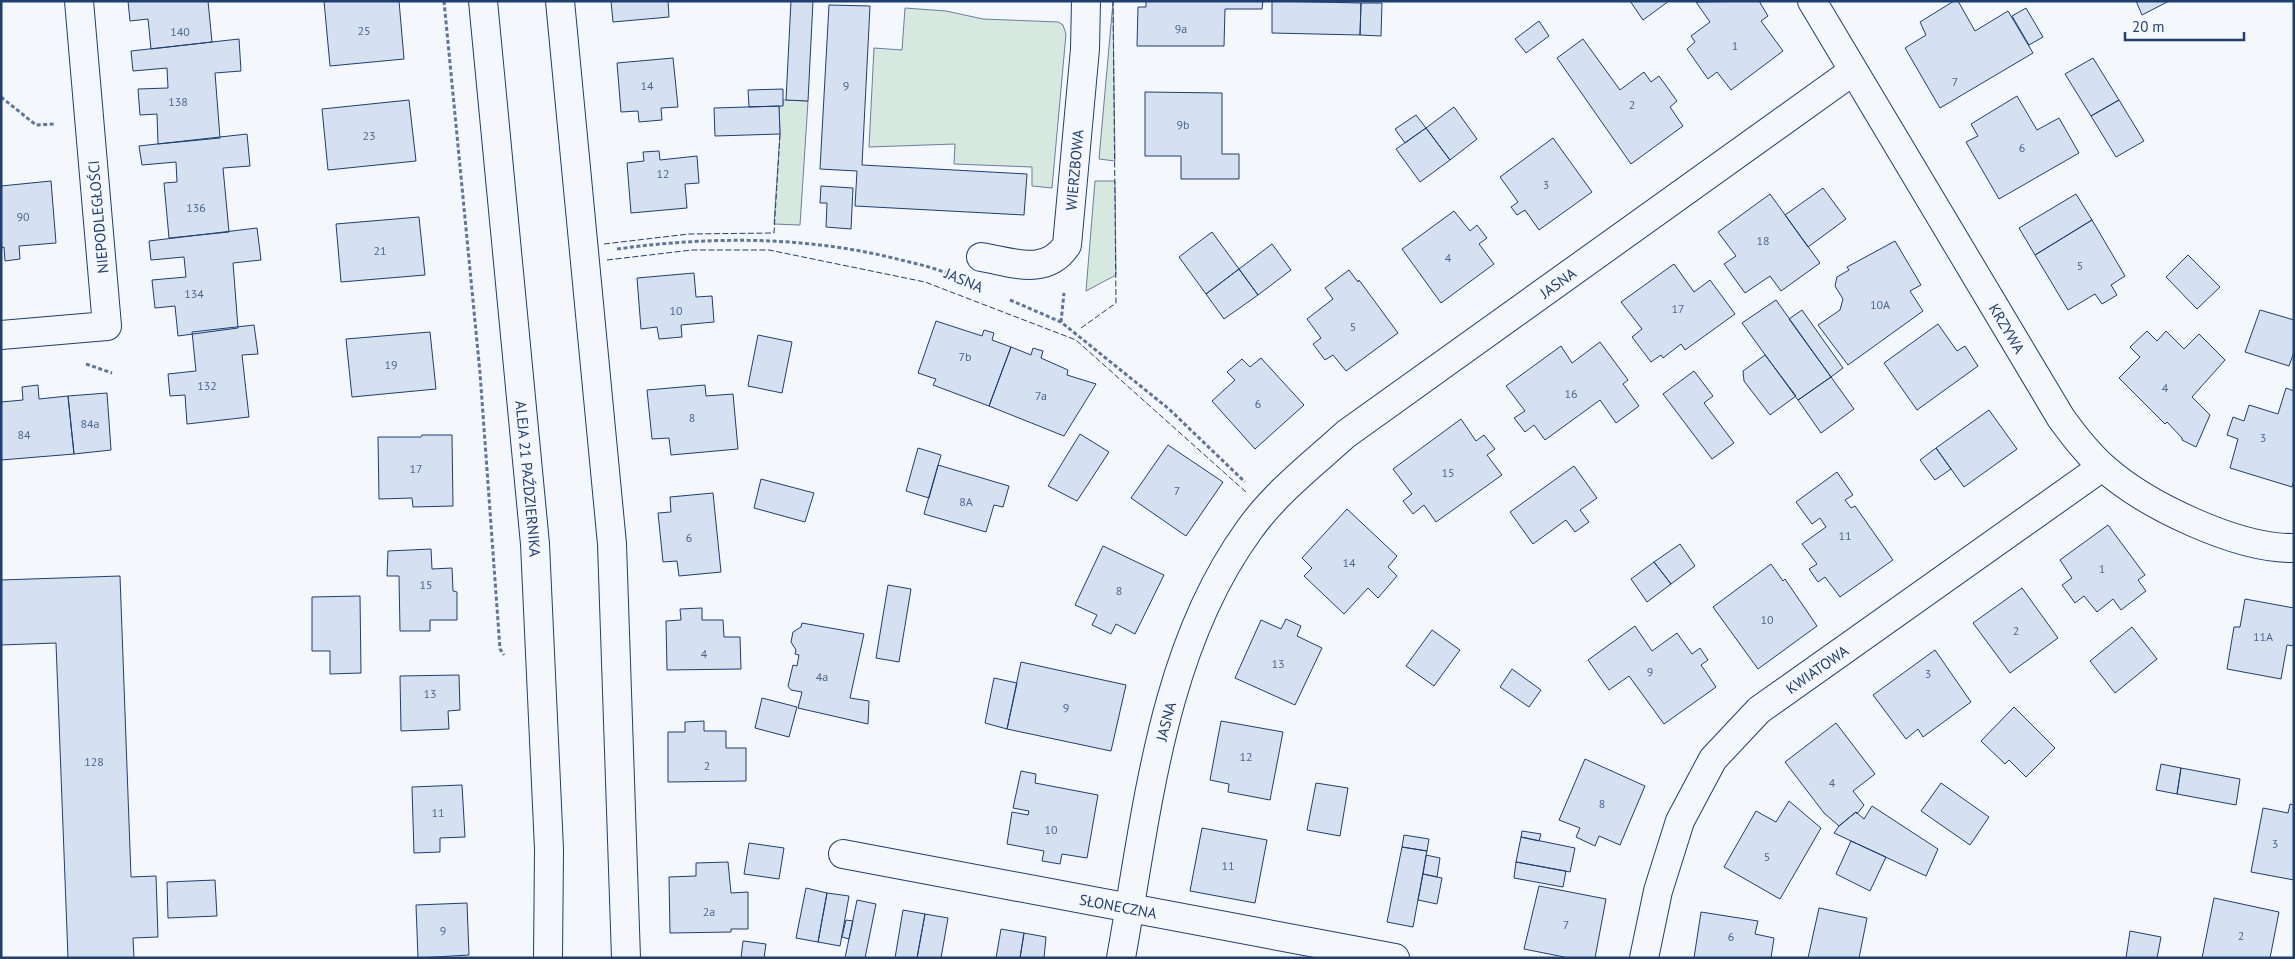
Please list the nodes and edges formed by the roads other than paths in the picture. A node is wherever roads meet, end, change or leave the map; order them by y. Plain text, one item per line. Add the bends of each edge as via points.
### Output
1 (79, 1) edge
2 (483, 1) edge
3 (560, 1) edge
4 (1086, 1) edge
5 (1812, 1) edge
6 (1852, 71) junction
7 (980, 257) dead end
8 (1, 335) edge
9 (2102, 467) junction
10 (2294, 548) edge
11 (843, 854) dead end
12 (1130, 908) junction
13 (548, 958) edge
14 (626, 958) edge
15 (1121, 958) edge
16 (1395, 958) edge
17 (1644, 958) edge

1 - 8 street, NIEPODLEGŁOŚCI via 107,326
2 - 13 street, ALEJA 21 PAŹDZIERNIKA via 535,544 549,849
3 - 14 street via 612,544
4 - 7 street, WIERZBOWA via 1085,49 1067,245 1052,261 1042,265
5 - 6 street, KRZYWA
6 - 9 street, KRZYWA via 2061,418
6 - 12 street, JASNA via 1346,434 1288,487 1250,528 1220,573 1184,660 1163,730
9 - 10 street, KRZYWA via 2129,488 2226,536
9 - 17 street, KWIATOWA via 1759,710 1713,759 1680,821 1658,891
11 - 12 street, SŁONECZNA
12 - 15 street, JASNA
12 - 16 street, SŁONECZNA

